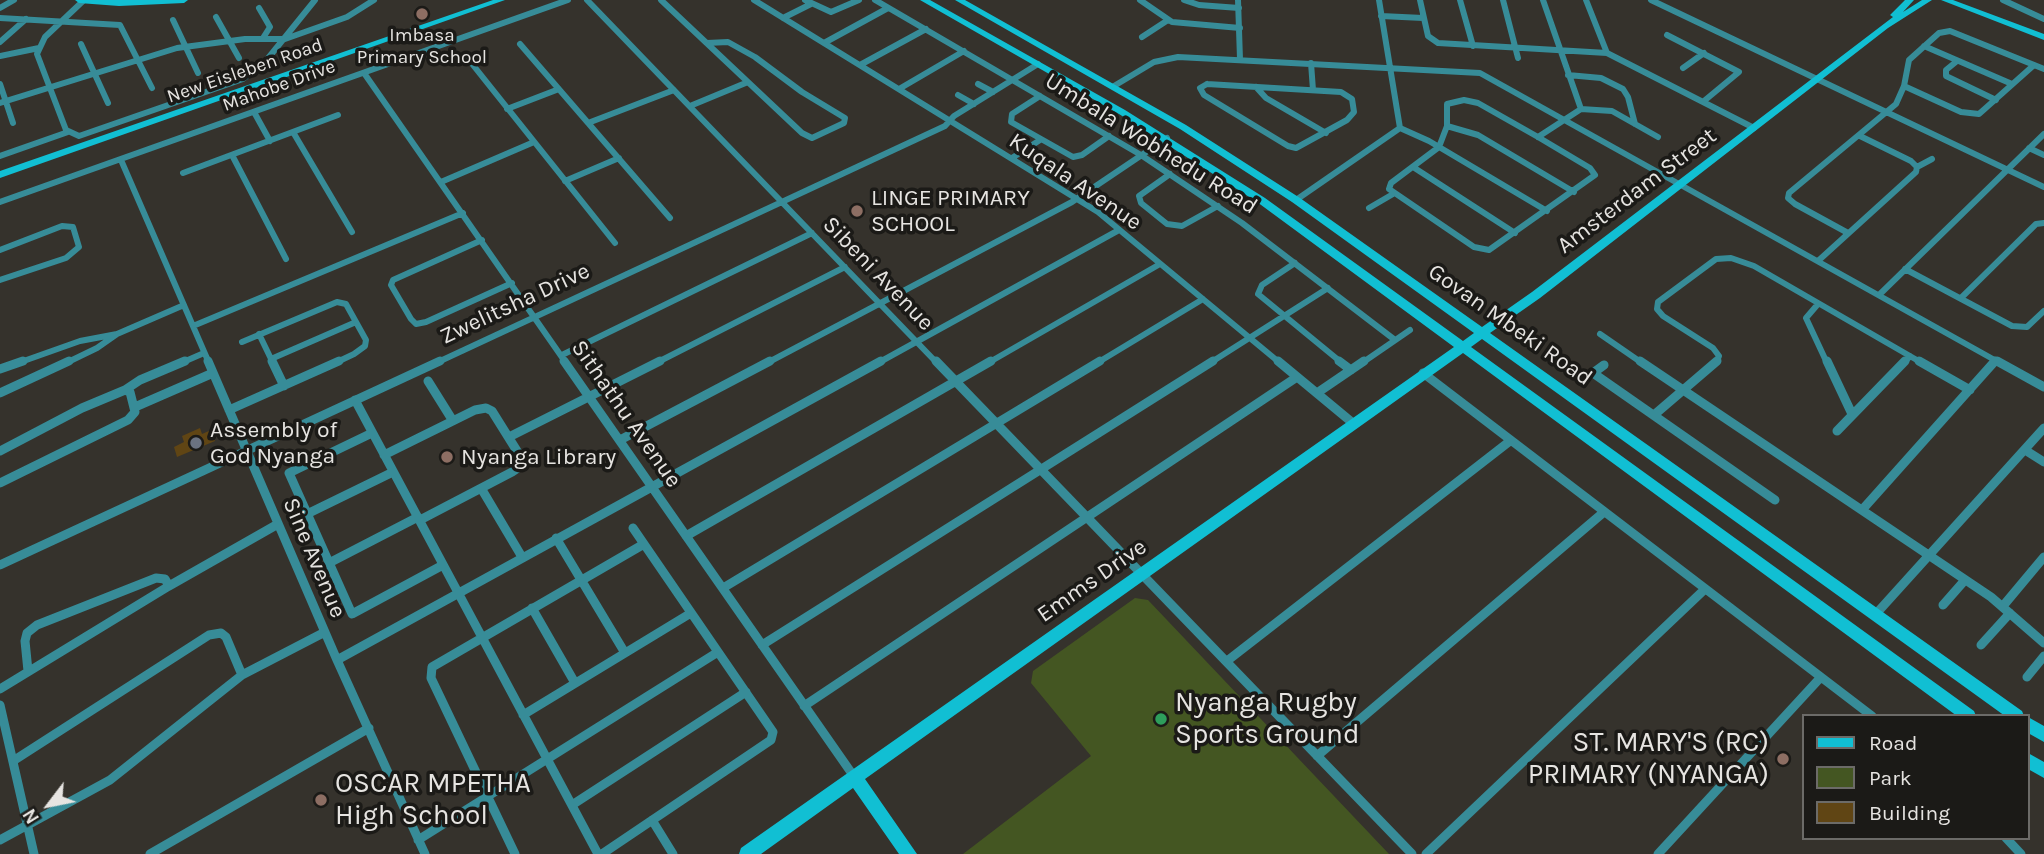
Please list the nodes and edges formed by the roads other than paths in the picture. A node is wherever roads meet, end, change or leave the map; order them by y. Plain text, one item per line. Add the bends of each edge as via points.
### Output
1 (14, 0) edge
2 (81, 0) edge
3 (184, 0) edge
4 (315, 0) edge
5 (374, 0) edge
6 (501, 0) edge
7 (568, 0) edge
8 (587, 0) edge
9 (661, 0) edge
10 (754, 0) edge
11 (859, 0) edge
12 (875, 0) edge
13 (924, 0) edge
14 (958, 0) edge
15 (1140, 0) edge
16 (1184, 0) edge
17 (1238, 0) edge
18 (1378, 0) edge
19 (1420, 0) edge
20 (1460, 0) edge
21 (1503, 0) edge
22 (1543, 0) edge
23 (1586, 0) edge
24 (1651, 0) edge
25 (1910, 0) edge
26 (1928, 0) edge
27 (1945, 0) edge
28 (1958, 0) edge
29 (2003, 0) edge
30 (120, 1) edge
31 (161, 1) edge
32 (808, 2) edge
33 (0, 8) edge
34 (259, 8) dead end
35 (888, 8) junction
36 (1239, 8) junction
37 (1983, 12) junction
38 (1381, 16) junction
39 (216, 17) dead end
40 (0, 18) edge
41 (783, 18) junction
42 (1423, 18) junction
43 (26, 19) junction
44 (2044, 19) edge
45 (173, 20) dead end
46 (1168, 20) junction
47 (62, 21) junction
48 (1885, 26) junction
49 (1240, 28) junction
50 (926, 29) junction
51 (1667, 35) dead end
52 (1142, 37) dead end
53 (2044, 37) edge
54 (263, 38) junction
55 (285, 39) junction
56 (230, 40) junction
57 (0, 42) edge
58 (707, 43) junction
59 (824, 43) junction
60 (81, 44) dead end
61 (520, 44) dead end
62 (1473, 46) junction
63 (1924, 46) junction
64 (186, 47) junction
65 (38, 48) junction
66 (1517, 48) junction
67 (964, 51) junction
68 (1560, 51) junction
69 (1607, 53) junction
70 (1704, 53) junction
71 (0, 55) edge
72 (239, 58) dead end
73 (1518, 58) dead end
74 (139, 59) junction
75 (1240, 59) junction
76 (469, 60) dead end
77 (1957, 61) junction
78 (1311, 63) junction
79 (1038, 64) junction
80 (860, 65) junction
81 (2034, 65) junction
82 (1391, 68) junction
83 (1683, 68) dead end
84 (2044, 69) edge
85 (94, 73) junction
86 (198, 73) dead end
87 (364, 73) junction
88 (1568, 75) junction
89 (1816, 79) junction
90 (1013, 80) junction
91 (748, 82) junction
92 (0, 84) edge
93 (978, 84) dead end
94 (2012, 85) junction
95 (1114, 86) junction
96 (1904, 86) junction
97 (1256, 87) junction
98 (49, 88) junction
99 (152, 88) dead end
100 (559, 89) junction
101 (899, 89) junction
102 (674, 90) junction
103 (1313, 90) junction
104 (993, 92) junction
105 (958, 95) dead end
106 (1041, 96) junction
107 (1996, 100) junction
108 (1704, 101) junction
109 (3, 102) edge
110 (107, 103) dead end
111 (974, 104) junction
112 (690, 106) junction
113 (507, 108) junction
114 (1581, 109) junction
115 (254, 112) junction
116 (1886, 112) junction
117 (338, 115) dead end
118 (1565, 120) junction
119 (950, 121) junction
120 (13, 123) dead end
121 (588, 123) junction
122 (1635, 124) junction
123 (1447, 126) junction
124 (1400, 128) junction
125 (1754, 128) junction
126 (68, 132) junction
127 (293, 132) junction
128 (1326, 133) junction
129 (2044, 134) edge
130 (1109, 136) junction
131 (1860, 136) junction
132 (1538, 137) junction
133 (1658, 137) dead end
134 (1167, 138) junction
135 (1040, 140) junction
136 (270, 141) junction
137 (534, 142) junction
138 (1439, 147) junction
139 (2029, 148) junction
140 (232, 155) junction
141 (1140, 155) junction
142 (2044, 155) edge
143 (0, 156) edge
144 (619, 158) junction
145 (1012, 158) junction
146 (121, 159) junction
147 (1931, 159) dead end
148 (1413, 167) junction
149 (1917, 167) junction
150 (2007, 170) junction
151 (183, 173) dead end
152 (1170, 174) junction
153 (0, 175) edge
154 (565, 181) junction
155 (441, 182) junction
156 (1681, 185) junction
157 (2044, 187) edge
158 (1574, 192) junction
159 (1393, 194) junction
160 (1077, 199) junction
161 (1296, 200) junction
162 (0, 202) edge
163 (782, 202) junction
164 (1218, 206) junction
165 (1369, 208) dead end
166 (1547, 211) junction
167 (463, 214) junction
168 (670, 218) dead end
169 (2044, 223) edge
170 (1119, 230) junction
171 (352, 232) dead end
172 (812, 233) junction
173 (1515, 233) junction
174 (1848, 233) junction
175 (482, 240) junction
176 (615, 243) dead end
177 (0, 250) edge
178 (286, 259) dead end
179 (1818, 261) junction
180 (1295, 263) junction
181 (1160, 264) junction
182 (845, 267) junction
183 (1905, 269) junction
184 (0, 280) edge
185 (512, 284) junction
186 (1328, 288) junction
187 (1879, 295) junction
188 (1961, 298) junction
189 (1203, 299) junction
190 (880, 303) junction
191 (1818, 304) junction
192 (184, 305) junction
193 (2044, 311) edge
194 (1282, 316) junction
195 (535, 317) junction
196 (356, 322) junction
197 (193, 326) junction
198 (1410, 330) dead end
199 (1482, 333) junction
200 (117, 334) junction
201 (260, 334) junction
202 (1600, 334) dead end
203 (1249, 337) junction
204 (916, 340) junction
205 (1395, 340) junction
206 (242, 342) dead end
207 (1463, 346) junction
208 (204, 353) junction
209 (562, 355) junction
210 (1910, 356) junction
211 (271, 359) junction
212 (1996, 360) junction
213 (1604, 365) dead end
214 (0, 369) edge
215 (1351, 370) junction
216 (213, 373) junction
217 (1423, 373) junction
218 (1297, 377) junction
219 (428, 381) dead end
220 (956, 381) junction
221 (284, 386) junction
222 (2044, 387) edge
223 (125, 390) junction
224 (1684, 390) junction
225 (1970, 390) junction
226 (0, 393) edge
227 (1317, 393) junction
228 (590, 396) junction
229 (355, 400) junction
230 (135, 407) junction
231 (229, 410) junction
232 (1852, 414) junction
233 (1654, 415) junction
234 (453, 422) junction
235 (997, 423) junction
236 (1354, 424) junction
237 (2044, 428) edge
238 (1837, 431) dead end
239 (372, 433) junction
240 (509, 437) junction
241 (620, 440) junction
242 (1510, 441) junction
243 (2025, 450) junction
244 (0, 451) edge
245 (247, 451) junction
246 (384, 455) junction
247 (2044, 462) edge
248 (1041, 469) junction
249 (0, 472) edge
250 (393, 472) junction
251 (2, 483) edge
252 (652, 485) junction
253 (481, 488) junction
254 (1775, 500) dead end
255 (1862, 510) junction
256 (1604, 512) junction
257 (307, 514) junction
258 (1088, 517) junction
259 (419, 519) junction
260 (278, 524) junction
261 (633, 528) dead end
262 (686, 536) junction
263 (556, 538) junction
264 (644, 544) junction
265 (1931, 555) junction
266 (522, 557) junction
267 (2044, 557) edge
268 (329, 563) junction
269 (0, 565) edge
270 (443, 565) junction
271 (1142, 573) junction
272 (581, 580) junction
273 (1965, 580) junction
274 (169, 586) junction
275 (723, 588) junction
276 (1705, 589) junction
277 (458, 593) junction
278 (1943, 606) dead end
279 (532, 608) junction
280 (2006, 610) junction
281 (691, 613) junction
282 (1875, 615) junction
283 (325, 632) junction
284 (481, 637) junction
285 (2044, 643) edge
286 (762, 645) junction
287 (1981, 645) dead end
288 (718, 652) junction
289 (625, 653) junction
290 (2044, 656) edge
291 (337, 660) junction
292 (1227, 661) junction
293 (28, 671) junction
294 (242, 675) junction
295 (1821, 677) junction
296 (2027, 677) dead end
297 (575, 683) junction
298 (0, 689) edge
299 (746, 692) junction
300 (0, 705) edge
301 (804, 706) junction
302 (1868, 714) edge
303 (1966, 714) edge
304 (2014, 714) edge
305 (523, 715) junction
306 (369, 728) junction
307 (3, 734) edge
308 (1317, 755) junction
309 (548, 758) junction
310 (13, 761) junction
311 (855, 778) junction
312 (487, 796) junction
313 (572, 805) junction
314 (652, 820) junction
315 (27, 825) junction
316 (0, 840) edge
317 (418, 840) junction
318 (2008, 840) edge
319 (34, 854) edge
320 (150, 854) edge
321 (425, 854) edge
322 (515, 854) edge
323 (600, 854) edge
324 (673, 854) edge
325 (747, 854) edge
326 (909, 854) edge
327 (1412, 854) edge
328 (1426, 854) edge
329 (1658, 854) edge
330 (2021, 854) edge

1 - 33 street
2 - 30 main road
2 - 47 street
3 - 31 main road
4 - 55 street
5 - 55 street via 347,18
6 - 153 main road, New Eisleben Road
7 - 87 street, Mahobe Drive
8 - 102 street, Sibeni Avenue
9 - 58 street
10 - 41 street, Kuqala Avenue
11 - 32 street via 831,12
12 - 35 street, Umbala Wobhedu Road
13 - 79 main road, Govan Mbeki Road
14 - 95 main road, Govan Mbeki Road
15 - 46 street
16 - 36 street
17 - 36 street
18 - 38 street
19 - 42 street
20 - 62 street
21 - 66 street
22 - 68 street
23 - 69 street
24 - 89 street
25 - 48 main road
26 - 48 main road
27 - 37 main road
28 - 37 main road
29 - 44 street
30 - 31 main road
32 - 41 street
34 - 54 street via 270,27
35 - 50 street, Umbala Wobhedu Road
35 - 59 street
36 - 49 street
37 - 53 main road
38 - 42 street
38 - 82 street
39 - 56 street
40 - 43 street
41 - 59 street, Kuqala Avenue
42 - 62 street via 1433,41
43 - 47 street
43 - 57 street
45 - 64 street
46 - 49 street via 1194,29
46 - 52 street
47 - 65 street
47 - 74 street via 120,25
48 - 89 main road, Amsterdam Street
49 - 75 street
50 - 67 street, Umbala Wobhedu Road
50 - 80 street
51 - 70 street
54 - 55 street
54 - 56 street
55 - 126 street via 258,69 235,84 92,133 79,136
56 - 64 street
56 - 72 street
58 - 91 street
58 - 91 street via 728,42 755,57 845,118 844,123 812,138 802,134
59 - 80 street, Kuqala Avenue
60 - 85 street
61 - 100 street
62 - 66 street
63 - 77 street
63 - 81 street via 1939,33 1950,31
63 - 96 street via 1909,60
64 - 74 street
64 - 86 street
65 - 71 street
65 - 98 street
66 - 68 street
66 - 73 street
67 - 90 street, Umbala Wobhedu Road
67 - 101 street
68 - 69 street
68 - 88 street
69 - 108 street
70 - 83 street
70 - 108 street via 1739,72
74 - 85 street
74 - 99 street
75 - 78 street
75 - 95 street via 1168,58
76 - 113 street
77 - 94 street
77 - 107 street via 1946,70 1946,76
78 - 82 street
78 - 103 street
79 - 90 street, Zwelitsha Drive
79 - 134 main road, Govan Mbeki Road
80 - 101 street, Kuqala Avenue
81 - 84 street
81 - 94 street
82 - 118 street via 1480,73
82 - 124 street
85 - 98 street
85 - 110 street
87 - 115 street, Mahobe Drive
87 - 155 street, Sithathu Avenue
88 - 114 street
88 - 122 street via 1601,78 1623,89
89 - 116 street
89 - 125 main road, Amsterdam Street
90 - 104 street, Zwelitsha Drive
90 - 106 street, Umbala Wobhedu Road
91 - 112 street
92 - 109 street
93 - 104 street
94 - 107 street
95 - 161 main road, Govan Mbeki Road
96 - 107 street via 1968,114 1979,114
96 - 116 street
97 - 103 street
97 - 128 street via 1272,102
97 - 128 street via 1207,84 1200,88 1204,95 1288,146 1303,147
98 - 109 street
98 - 126 street
100 - 113 street
100 - 121 street
101 - 119 street, Kuqala Avenue
102 - 112 street, Sibeni Avenue
102 - 121 street
103 - 128 street via 1341,92 1352,99 1354,112
104 - 111 street, Zwelitsha Drive
105 - 111 street
106 - 130 street, Umbala Wobhedu Road
106 - 135 street via 1010,117 1013,124
108 - 125 street
109 - 120 street
111 - 119 street, Zwelitsha Drive
112 - 163 street, Sibeni Avenue
113 - 137 street
114 - 118 street
114 - 122 street via 1612,111
115 - 136 street
115 - 146 street, Mahobe Drive
116 - 131 street
116 - 150 street
117 - 127 street
118 - 132 street
118 - 156 street
119 - 145 street, Kuqala Avenue
119 - 163 street, Zwelitsha Drive
121 - 144 street
122 - 133 street
123 - 132 street via 1447,104 1464,100 1478,103
123 - 138 street
123 - 158 street via 1478,135
124 - 138 street
124 - 161 street
125 - 156 main road, Amsterdam Street
126 - 143 street
127 - 136 street
127 - 171 street
129 - 139 street
130 - 135 street via 1073,157
130 - 141 street, Umbala Wobhedu Road
131 - 149 street
131 - 174 street via 1788,198
132 - 158 street via 1595,172
134 - 141 street
134 - 207 main road, Govan Mbeki Road
135 - 145 street
136 - 140 street
137 - 154 street
137 - 155 street
138 - 148 street
138 - 166 street
139 - 142 street
139 - 150 street
140 - 151 street
140 - 178 street
141 - 152 street, Umbala Wobhedu Road
141 - 160 street
144 - 154 street
144 - 168 street
145 - 160 street, Kuqala Avenue
146 - 162 street, Mahobe Drive
146 - 192 street, Sine Avenue
147 - 149 street
148 - 159 street via 1391,183
148 - 173 street
149 - 174 street
150 - 157 street
150 - 183 street
152 - 164 street, Umbala Wobhedu Road
152 - 164 street via 1139,196 1141,203 1167,224 1182,226
154 - 176 street
155 - 167 street, Sithathu Avenue
156 - 179 street
156 - 199 main road, Amsterdam Street
158 - 166 street
159 - 165 street
159 - 173 street via 1479,249 1493,248
160 - 170 street, Kuqala Avenue
160 - 190 street
161 - 199 main road, Govan Mbeki Road
163 - 172 street, Sibeni Avenue
163 - 195 street, Zwelitsha Drive
164 - 180 street, Umbala Wobhedu Road
166 - 173 street
167 - 175 street, Sithathu Avenue
167 - 197 street
169 - 188 street via 2036,224
170 - 181 street, Kuqala Avenue
170 - 204 street
172 - 182 street, Sibeni Avenue
172 - 209 street
174 - 179 street
175 - 185 street, Sithathu Avenue
175 - 185 street via 393,280 391,285 411,319 416,324 426,323
177 - 184 street via 62,226 72,227 79,247 66,258
179 - 187 street
180 - 186 street, Umbala Wobhedu Road
180 - 194 street via 1258,289 1260,298
181 - 189 street, Kuqala Avenue
181 - 220 street
182 - 190 street, Sibeni Avenue
182 - 228 street
183 - 187 street
183 - 188 street
185 - 195 street, Sithathu Avenue
186 - 194 street
186 - 205 street, Umbala Wobhedu Road
187 - 212 street
188 - 193 street via 2019,328 2030,325
189 - 203 street, Kuqala Avenue
189 - 235 street
190 - 204 street, Sibeni Avenue
190 - 241 street
191 - 210 street
191 - 224 street via 1754,266 1731,258 1716,259 1658,302 1663,316 1719,356
191 - 232 street via 1806,318
192 - 197 street, Sine Avenue
192 - 200 street
194 - 203 street
194 - 215 street
195 - 209 street, Sithathu Avenue
195 - 229 street, Zwelitsha Drive
196 - 201 street via 346,304 337,302
196 - 211 street
196 - 221 street via 366,340 361,351
197 - 208 street, Sine Avenue
198 - 205 street
199 - 207 main road, Amsterdam Street
199 - 282 main road, Govan Mbeki Road
200 - 214 street via 80,341
200 - 226 street
201 - 206 street
201 - 211 street
202 - 224 street
203 - 218 street, Kuqala Avenue
203 - 248 street
204 - 220 street, Sibeni Avenue
204 - 252 street
205 - 215 street
207 - 217 main road, Emms Drive
207 - 303 main road, Govan Mbeki Road
208 - 216 street, Sine Avenue
208 - 223 street
209 - 228 street, Sithathu Avenue
210 - 225 street
210 - 232 street
211 - 221 street
212 - 222 street
212 - 225 street
213 - 233 street via 1593,373
215 - 227 street
216 - 230 street
216 - 231 street, Sine Avenue
217 - 236 main road, Emms Drive
217 - 242 street
218 - 227 street, Kuqala Avenue
218 - 258 street
219 - 234 street
220 - 235 street, Sibeni Avenue
220 - 262 street
221 - 231 street
223 - 230 street
223 - 244 street
224 - 233 street
224 - 255 street
225 - 255 street
227 - 236 street, Kuqala Avenue
228 - 240 street
228 - 241 street, Sithathu Avenue
229 - 239 street
229 - 245 street, Zwelitsha Drive
230 - 251 street via 128,420
231 - 245 street, Sine Avenue
232 - 238 street
233 - 254 street
234 - 240 street via 486,408
234 - 246 street
235 - 248 street, Sibeni Avenue
235 - 275 street
236 - 271 main road, Emms Drive
237 - 243 street
239 - 246 street
239 - 257 street via 289,473
240 - 253 street via 522,459 521,466
241 - 252 street, Sithathu Avenue
242 - 256 street
242 - 292 street
243 - 247 street
243 - 265 street
245 - 260 street, Sine Avenue
245 - 269 street, Zwelitsha Drive
246 - 250 street
248 - 258 street, Sibeni Avenue
248 - 286 street
249 - 251 street
250 - 257 street
250 - 259 street
252 - 262 street, Sithathu Avenue
252 - 263 street
253 - 259 street
253 - 266 street
255 - 265 street
256 - 276 street
256 - 308 street
257 - 268 street
258 - 271 street, Sibeni Avenue
258 - 301 street
259 - 268 street
259 - 270 street
260 - 274 street
260 - 283 street, Sine Avenue
261 - 264 street
262 - 275 street, Sithathu Avenue
263 - 266 street
263 - 272 street
264 - 272 street
264 - 281 street
265 - 273 street
265 - 282 street
266 - 277 street
267 - 280 street
268 - 270 street via 352,614
270 - 277 street
271 - 292 street, Sibeni Avenue
271 - 311 main road, Emms Drive
272 - 279 street
272 - 289 street
273 - 278 street
273 - 280 street
274 - 293 street
274 - 293 street via 165,579 156,578 37,625 25,641
275 - 286 street, Sithathu Avenue
276 - 295 street
276 - 328 street
277 - 284 street
277 - 291 street
279 - 284 street
279 - 297 street
280 - 285 street
280 - 287 street
281 - 288 street
281 - 289 street
282 - 304 main road, Govan Mbeki Road
283 - 291 street, Sine Avenue
283 - 294 street
284 - 305 street
284 - 312 street via 436,663 430,672
286 - 301 street, Sithathu Avenue
288 - 299 street
288 - 309 street
289 - 297 street
290 - 296 street
291 - 306 street, Sine Avenue
292 - 308 street, Sibeni Avenue
293 - 298 street
294 - 310 street via 226,637 209,635
294 - 315 street via 110,780
295 - 302 street
295 - 329 street
297 - 305 street
299 - 313 street
299 - 314 street via 772,729 771,740
300 - 307 street
301 - 311 street, Sithathu Avenue
305 - 309 street
306 - 317 street, Sine Avenue
306 - 320 street
307 - 310 street
308 - 327 street, Sibeni Avenue
309 - 312 street
309 - 313 street
310 - 315 street
311 - 325 main road, Emms Drive
311 - 326 main road
312 - 317 street
312 - 322 street
313 - 323 street
314 - 323 street
314 - 324 street
315 - 316 street
315 - 319 street
317 - 321 street, Sine Avenue
318 - 330 street

